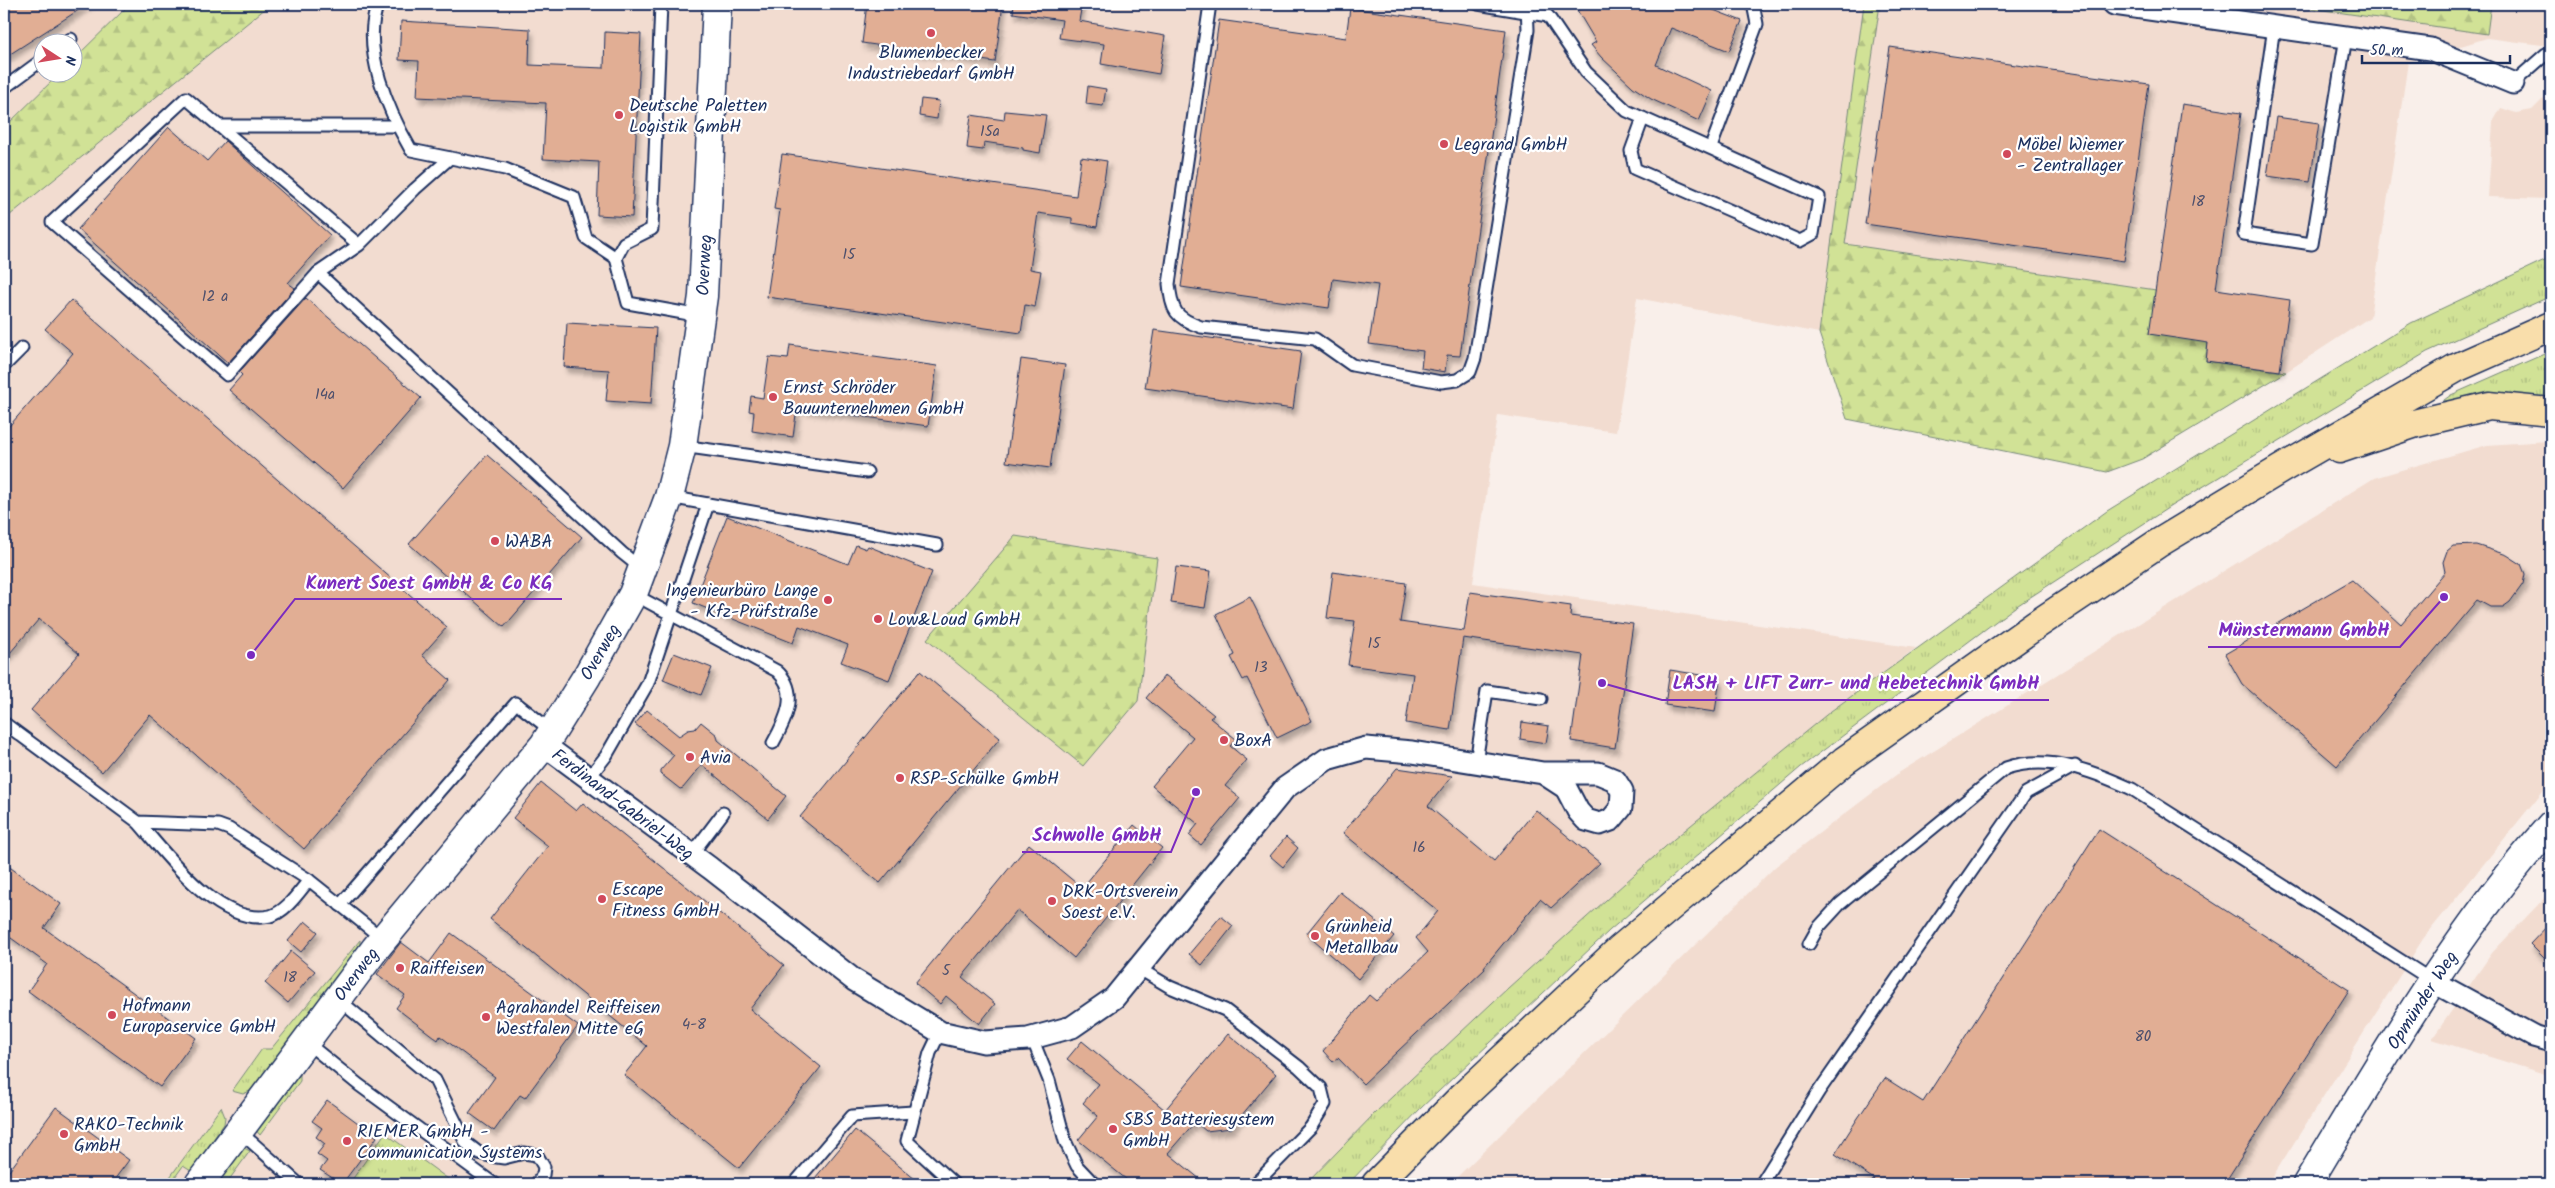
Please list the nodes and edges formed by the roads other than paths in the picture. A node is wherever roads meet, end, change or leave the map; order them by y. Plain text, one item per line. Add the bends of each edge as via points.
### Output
1 (378, 4) edge
2 (661, 4) edge
3 (717, 4) edge
4 (1210, 4) edge
5 (1478, 4) edge
6 (1753, 4) edge
7 (2114, 4) edge
8 (1527, 8) edge
9 (1548, 10) edge
10 (2274, 27) junction
11 (2346, 37) junction
12 (2550, 50) edge
13 (32, 67) edge
14 (2513, 82) joint
15 (4, 88) edge
16 (1643, 118) junction
17 (219, 126) junction
18 (397, 126) junction
19 (1711, 148) junction
20 (450, 158) junction
21 (359, 245) junction
22 (616, 258) junction
23 (318, 273) junction
24 (700, 316) junction
25 (2551, 326) edge
26 (22, 348) dead end
27 (4, 366) edge
28 (2551, 412) edge
29 (682, 446) junction
30 (2281, 469) junction
31 (867, 472) dead end
32 (669, 496) junction
33 (708, 504) junction
34 (937, 545) dead end
35 (642, 568) junction
36 (633, 594) junction
37 (669, 613) junction
38 (1540, 700) dead end
39 (4, 723) edge
40 (549, 738) junction
41 (773, 743) dead end
42 (1476, 762) junction
43 (2075, 766) junction
44 (1543, 773) dead end
45 (588, 779) junction
46 (723, 813) dead end
47 (138, 822) junction
48 (2551, 825) edge
49 (692, 854) junction
50 (309, 880) junction
51 (340, 905) junction
52 (383, 940) junction
53 (1809, 944) dead end
54 (1138, 968) junction
55 (2434, 982) junction
56 (338, 999) junction
57 (940, 1032) junction
58 (1032, 1038) junction
59 (2551, 1041) edge
60 (306, 1042) junction
61 (913, 1112) junction
62 (239, 1131) junction
63 (199, 1184) edge
64 (300, 1184) edge
65 (494, 1184) edge
66 (536, 1184) edge
67 (794, 1184) edge
68 (954, 1184) edge
69 (1094, 1184) edge
70 (1255, 1184) edge
71 (1376, 1184) edge
72 (1761, 1184) edge
73 (2306, 1184) edge

1 - 18 lane via 374,14 374,50 382,93
2 - 22 lane via 652,229 624,243
3 - 24 street, Overweg
4 - 8 lane via 1169,284 1171,306 1183,321 1201,327 1316,340 1352,365 1441,382 1457,380 1470,372 1476,358 1528,30
5 - 8 lane
6 - 19 lane via 1757,24
7 - 10 street
8 - 9 lane
9 - 16 lane via 1586,72 1628,112
10 - 11 street
10 - 11 lane via 2244,234 2312,244
11 - 14 street via 2430,50
12 - 14 lane
13 - 15 lane
16 - 19 lane
16 - 19 lane via 1631,151 1635,169 1800,241 1813,234 1819,197
17 - 18 lane
17 - 21 lane
17 - 23 lane via 186,98 52,222 227,375
18 - 20 lane via 411,150
20 - 21 lane
20 - 22 lane via 505,169 574,197 586,238
21 - 23 lane
22 - 24 lane via 628,303
23 - 35 lane
24 - 29 street, Overweg
25 - 30 highway via 2456,368
26 - 27 lane
28 - 30 highway via 2489,406 2413,424
29 - 31 lane
29 - 32 street, Overweg
30 - 71 highway via 2141,555 2036,625 1844,761 1620,949 1462,1097
32 - 33 lane
32 - 35 street, Overweg
33 - 34 lane
33 - 37 lane
35 - 36 street, Overweg
36 - 37 lane
36 - 40 street, Overweg
37 - 41 lane via 777,671 785,679 790,691 789,707
37 - 45 lane via 648,683 606,756
38 - 42 lane via 1487,692
39 - 47 lane
40 - 45 street, Ferdinand-Gabriel-Weg
40 - 51 lane via 516,703
40 - 52 street, Overweg
42 - 44 street, Ferdinand-Gabriel-Weg
42 - 54 street, Ferdinand-Gabriel-Weg via 1366,748 1327,759 1285,788
43 - 53 lane via 2032,763 2006,768 1840,904 1818,928
43 - 55 lane via 2132,789
43 - 72 lane via 2026,793 1819,1091
45 - 49 street, Ferdinand-Gabriel-Weg
46 - 49 lane
47 - 50 lane via 218,825 251,842
47 - 50 lane via 193,884 242,914 271,916 282,910
48 - 55 street, Opmünder Weg via 2478,916
49 - 57 street, Ferdinand-Gabriel-Weg via 854,980
50 - 51 lane
51 - 52 lane
52 - 56 street, Overweg
54 - 58 street, Ferdinand-Gabriel-Weg via 1114,998 1072,1027
54 - 70 lane via 1170,987 1224,1010 1299,1066 1321,1088 1325,1104 1311,1127
55 - 59 street via 2533,1036
55 - 73 street, Opmünder Weg
56 - 60 street, Overweg
56 - 66 lane via 435,1080 466,1143 479,1153 498,1157 524,1153 537,1155 544,1167 543,1175
57 - 58 street, Ferdinand-Gabriel-Weg via 984,1042
57 - 61 lane via 930,1053
58 - 69 lane via 1049,1080 1065,1141 1077,1166
60 - 62 street, Overweg
60 - 65 lane
61 - 67 lane via 852,1116
61 - 68 lane via 906,1141
62 - 63 street, Overweg
62 - 64 lane

